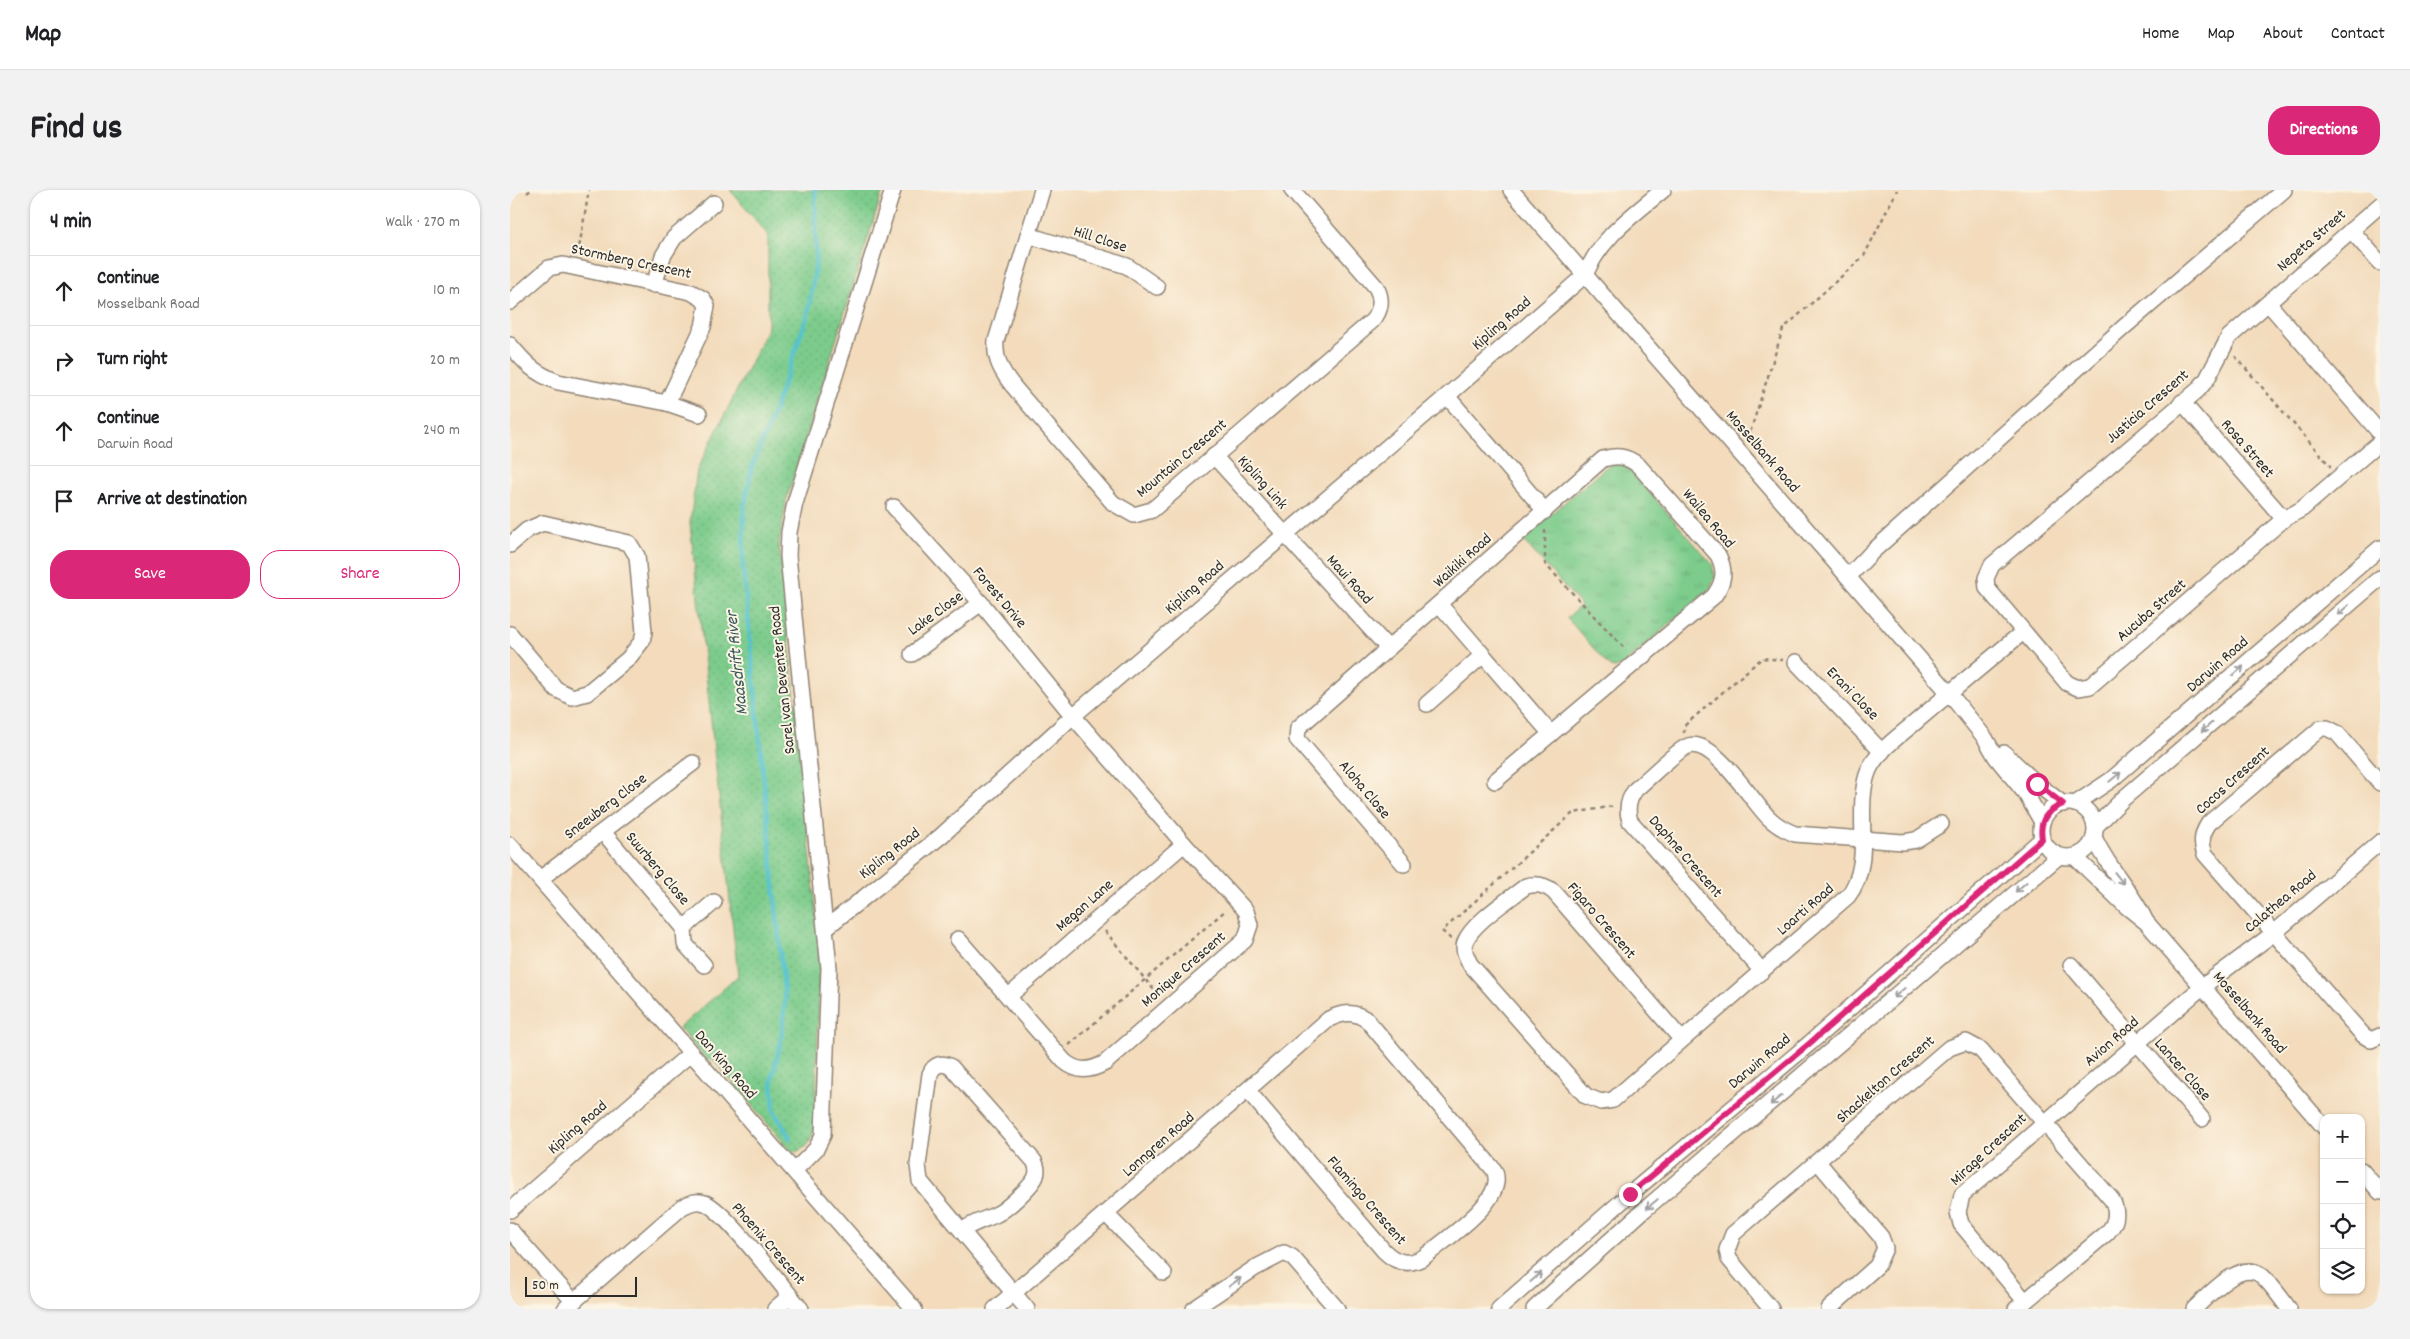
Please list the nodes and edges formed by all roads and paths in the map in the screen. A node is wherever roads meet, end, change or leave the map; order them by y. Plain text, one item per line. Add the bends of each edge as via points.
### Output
1 (531, 190) edge
2 (589, 190) edge
3 (893, 190) edge
4 (1042, 190) edge
5 (1292, 190) edge
6 (1512, 190) edge
7 (1663, 190) edge
8 (1897, 190) edge
9 (2284, 190) edge
10 (527, 193) dead end
11 (714, 203) dead end
12 (2380, 205) edge
13 (2351, 230) junction
14 (1028, 235) junction
15 (2380, 263) edge
16 (575, 268) junction
17 (1585, 275) junction
18 (654, 285) junction
19 (1157, 287) dead end
20 (510, 302) edge
21 (2268, 303) junction
22 (2224, 343) junction
23 (510, 345) edge
24 (1447, 396) junction
25 (2182, 402) junction
26 (666, 403) junction
27 (699, 414) dead end
28 (2380, 433) edge
29 (2380, 442) edge
30 (1740, 452) junction
31 (1214, 456) junction
32 (2339, 478) junction
33 (894, 507) dead end
34 (1545, 511) junction
35 (2284, 519) junction
36 (1284, 534) junction
37 (510, 545) edge
38 (2380, 548) edge
39 (1848, 577) junction
40 (2380, 578) edge
41 (981, 603) junction
42 (1440, 604) junction
43 (2022, 632) junction
44 (510, 634) edge
45 (1388, 648) junction
46 (912, 654) dead end
47 (1483, 655) junction
48 (1637, 661) junction
49 (1796, 662) joint
50 (1949, 693) junction
51 (1427, 704) dead end
52 (1073, 716) junction
53 (1551, 734) junction
54 (1985, 738) junction
55 (1297, 739) joint
56 (1686, 747) junction
57 (1882, 752) junction
58 (693, 763) dead end
59 (1494, 781) dead end
60 (2380, 782) edge
61 (1629, 803) junction
62 (2069, 804) junction
63 (2042, 822) junction
64 (1941, 824) dead end
65 (603, 832) junction
66 (2095, 832) junction
67 (1863, 839) junction
68 (2042, 839) junction
69 (2380, 842) edge
70 (510, 844) edge
71 (1184, 844) junction
72 (2059, 856) junction
73 (2075, 857) junction
74 (1404, 864) dead end
75 (540, 879) junction
76 (1236, 901) junction
77 (714, 902) dead end
78 (1096, 920) junction
79 (2147, 923) junction
80 (827, 927) junction
81 (684, 928) junction
82 (2274, 933) junction
83 (958, 939) dead end
84 (1464, 952) junction
85 (704, 965) dead end
86 (2071, 965) dead end
87 (1762, 971) junction
88 (1145, 979) junction
89 (2202, 987) junction
90 (1010, 996) junction
91 (1168, 1007) junction
92 (1349, 1013) joint
93 (2380, 1036) edge
94 (1682, 1040) junction
95 (2136, 1044) junction
96 (691, 1053) junction
97 (1058, 1054) junction
98 (1248, 1091) junction
99 (2202, 1119) dead end
100 (2320, 1122) edge
101 (2045, 1123) junction
102 (1818, 1162) junction
103 (794, 1171) junction
104 (2365, 1175) edge
105 (2380, 1192) edge
106 (510, 1208) edge
107 (1106, 1214) junction
108 (510, 1230) edge
109 (962, 1231) junction
110 (1164, 1273) dead end
111 (1014, 1294) junction
112 (790, 1296) junction
113 (2020, 1305) edge
114 (570, 1306) edge
115 (775, 1309) edge
116 (801, 1309) edge
117 (914, 1309) edge
118 (995, 1309) edge
119 (1026, 1309) edge
120 (1194, 1309) edge
121 (1337, 1309) edge
122 (1499, 1309) edge
123 (1534, 1309) edge
124 (1771, 1309) edge
125 (1829, 1309) edge
126 (2194, 1309) edge
127 (2289, 1309) edge

1 - 10 path
2 - 16 path
3 - 80 street, Sarel van Deventer Road via 795,503 789,532 788,556
4 - 14 street, Mountain Crescent
5 - 31 street, Mountain Crescent via 1376,287 1380,298 1379,311 1372,321
6 - 17 street, Mosselbank Road
7 - 17 street via 1604,242 1592,257
8 - 30 path via 1864,256 1783,329 1746,443
9 - 39 street via 2124,327
11 - 18 street via 671,242
12 - 13 street, Nepeta Street
13 - 15 street
13 - 21 street, Nepeta Street
14 - 19 street, Hill Close via 1127,266
14 - 31 street, Mountain Crescent via 996,341 995,352 1001,371 1012,386 1113,503 1134,515 1152,510
16 - 18 street, Stormberg Crescent
16 - 20 street, Stormberg Crescent via 563,265 549,268
17 - 24 street, Kipling Road
17 - 30 street, Mosselbank Road
18 - 26 street, Stormberg Crescent via 691,292 703,299 707,306 703,327
21 - 22 street, Justicia Crescent
21 - 28 street
22 - 25 street, Justicia Crescent via 2207,379
22 - 32 path
23 - 26 street via 529,367 552,380
24 - 34 street
24 - 36 street, Kipling Road
25 - 35 street, Rosa Street
25 - 43 street, Justicia Crescent via 1989,569 1986,583 1989,593
26 - 27 street
29 - 32 street, Aucuba Street
30 - 39 street, Mosselbank Road
31 - 36 street, Kipling Link
32 - 35 street, Aucuba Street via 2302,509
33 - 41 street, Forest Drive
34 - 42 street, Waikiki Road
34 - 48 path via 1545,564
34 - 48 street, Wailea Road via 1603,459 1621,456 1638,465 1718,555 1723,565 1723,577 1714,596
35 - 43 street, Aucuba Street via 2090,686 2078,688 2068,683
36 - 45 street, Maui Road
36 - 52 street, Kipling Road
37 - 44 street via 527,530 543,523 629,543 637,556 644,632 638,648 628,659 584,696 572,697 556,689
62 -> 38 street, Darwin Road via 2111,780
39 - 50 street, Mosselbank Road
40 -> 66 street via 2124,798
41 - 46 street, Lake Close
41 - 52 street, Forest Drive
42 - 45 street, Waikiki Road
42 - 47 street
43 - 50 street
45 - 55 street, Waikiki Road via 1300,725
47 - 51 street
47 - 53 street
48 - 53 street, Wailea Road
49 - 56 path via 1762,658 1684,726
49 - 57 street, Erani Close
50 - 54 street, Mosselbank Road
50 - 57 street, Loarti Road
52 - 71 street, Monique Crescent
52 - 80 street, Kipling Road via 941,836
53 - 59 street, Wailea Road
54 - 62 street, Mosselbank Road via 2037,784
54 - 63 street, Mosselbank Road
55 - 74 street, Aloha Close
56 - 61 street via 1636,789
56 - 67 street via 1701,747 1715,755 1770,819 1783,829 1795,834
57 - 67 street, Loarti Road via 1872,763 1863,792
58 - 65 street, Sneeuberg Close
60 - 82 street, Cocos Crescent via 2337,733 2321,728 2206,827 2202,838 2205,854
61 - 84 path via 1573,814 1442,931
61 - 87 street, Daphne Crescent via 1630,821
62 - 63 street via 2052,808
62 - 66 street via 2088,812
63 - 68 street
64 - 67 street via 1916,840
65 - 75 street, Sneeuberg Close
65 - 81 street, Suurberg Close
66 - 73 street via 2088,848
66 -> 79 street, Mosselbank Road via 2108,864 2136,900
67 - 87 street, Loarti Road via 1855,887
68 - 72 street via 2046,847
122 -> 68 street, Darwin Road
69 - 82 street, Calathea Road
70 - 75 street, Dan King Road
71 - 76 street, Monique Crescent
71 - 78 street, Megan Lane
72 - 73 street
72 -> 123 street via 1644,1210
73 - 79 street, Mosselbank Road
75 - 96 street, Dan King Road
76 - 88 path
76 - 91 street, Monique Crescent via 1249,919 1245,940
77 - 81 street, Suurberg Close
78 - 88 path
78 - 90 street, Megan Lane
79 - 89 street, Mosselbank Road
80 - 103 street, Sarel van Deventer Road via 829,968 824,1129 819,1144
81 - 85 street, Suurberg Close via 685,944
82 - 89 street, Calathea Road
82 - 93 street via 2363,1035 2371,1040
83 - 90 street, Monique Crescent
84 - 94 street, Loarti Road via 1470,964 1586,1096 1601,1102 1613,1100
84 - 94 street, Figaro Crescent via 1471,932 1526,886 1547,887
86 - 95 street, Lancer Close
87 - 94 street, Loarti Road
88 - 91 path
88 - 97 path
89 - 95 street, Avion Road
89 - 100 street, Mosselbank Road
90 - 97 street, Monique Crescent
91 - 97 street, Monique Crescent via 1105,1063 1091,1070 1070,1067
92 - 98 street, Lonngren Road via 1329,1019
92 - 98 street, Flamingo Crescent via 1359,1014 1368,1020 1496,1176 1496,1189 1486,1205 1424,1257 1408,1263 1391,1259
95 - 99 street, Lancer Close
95 - 101 street, Avion Road
96 - 103 street, Dan King Road
96 - 106 street, Kipling Road
98 - 107 street, Lonngren Road
101 - 102 street, Shackelton Crescent via 1982,1050 1972,1043 1960,1043 1949,1048
101 - 113 street, Mirage Crescent via 1965,1191 1958,1205 1961,1224
101 - 113 street, Shackelton Crescent via 2112,1200 2116,1218 2107,1233
102 - 124 street, Shackelton Crescent via 1734,1234 1729,1242 1727,1250 1732,1265
102 - 125 street via 1881,1237 1885,1248 1877,1266
103 - 117 street, Dan King Road
104 - 105 street
107 - 110 street
107 - 111 street, Lonngren Road
108 - 114 street
109 - 109 street via 924,1186 919,1175 930,1074 940,1064 951,1067 1037,1168 1035,1179 1002,1211
109 - 111 street
111 - 118 street, Lonngren Road
111 - 119 street
112 - 114 street, Phoenix Crescent via 723,1216 704,1203 696,1202 682,1207
112 - 115 street
112 - 116 street, Phoenix Crescent
120 -> 121 street via 1255,1268 1284,1254 1292,1257
126 - 127 street via 2230,1277 2250,1271 2262,1276

